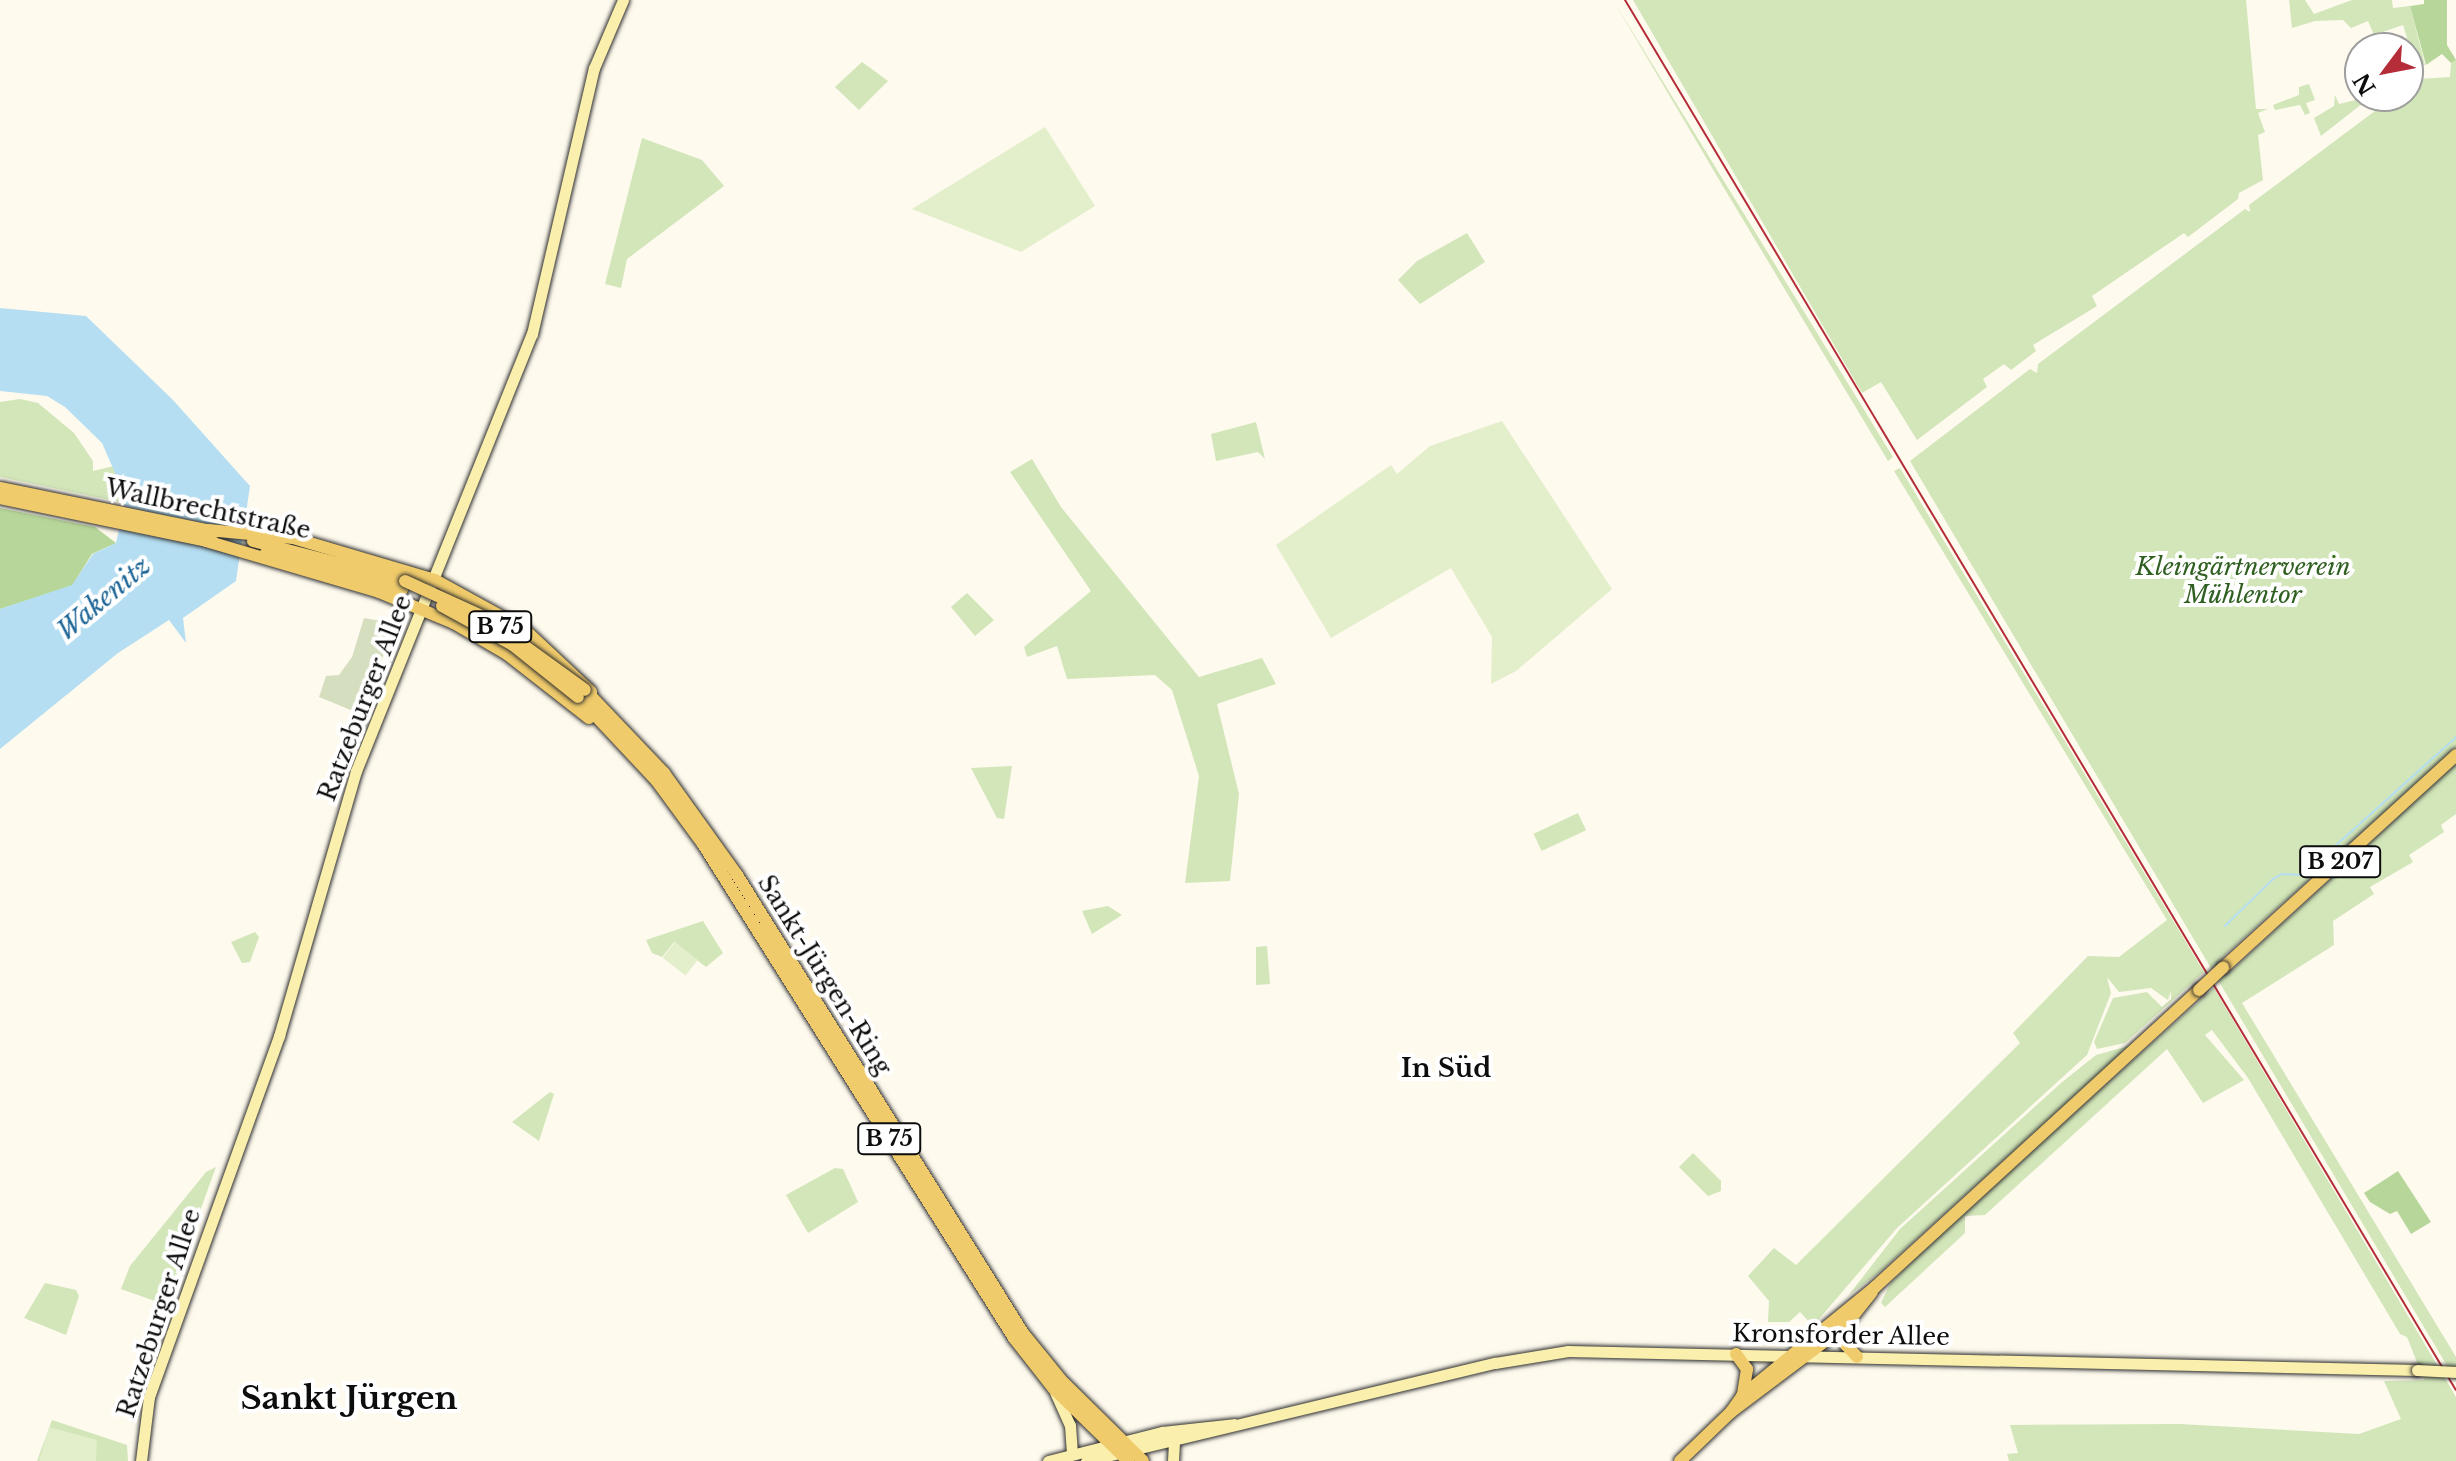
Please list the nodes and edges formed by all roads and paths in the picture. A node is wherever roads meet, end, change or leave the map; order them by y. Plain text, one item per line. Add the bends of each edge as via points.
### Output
1 (623, 0) edge
2 (0, 488) edge
3 (0, 498) edge
4 (55, 505) junction
5 (207, 536) junction
6 (435, 580) junction
7 (405, 585) junction
8 (421, 609) junction
9 (590, 698) junction
10 (608, 726) junction
11 (631, 752) junction
12 (2456, 755) edge
13 (1875, 1287) junction
14 (1845, 1326) junction
15 (1736, 1354) junction
16 (1790, 1355) junction
17 (1809, 1356) junction
18 (1857, 1357) junction
19 (2456, 1372) edge
20 (1053, 1388) junction
21 (1742, 1396) junction
22 (1731, 1412) junction
23 (1234, 1424) junction
24 (1174, 1443) junction
25 (1121, 1450) edge
26 (1072, 1452) junction
27 (141, 1461) edge
28 (1048, 1461) edge
29 (1086, 1461) edge
30 (1143, 1461) edge
31 (1173, 1461) edge
32 (1680, 1461) edge

1 - 6 main road, Ratzeburger Allee via 594,68 532,334
2 - 4 main road, Wallbrechtstraße / B 75
3 - 4 main road, Wallbrechtstraße / B 75
4 - 5 main road, Wallbrechtstraße / B 75
5 - 7 main road, Wallbrechtstraße / B 75
5 - 7 main road via 293,538
6 - 7 main road
6 - 8 main road, Ratzeburger Allee
6 - 9 main road via 548,646
7 - 8 main road
7 - 9 main road, Sankt-Jürgen-Ring / B 75, bridge via 492,633
8 - 11 main road via 507,654
8 - 27 main road, Ratzeburger Allee via 356,771 279,1036 149,1397
9 - 10 main road, Sankt-Jürgen-Ring / B 75
9 - 10 main road
9 - 25 main road, Sankt-Jürgen-Ring / B 75 via 664,773 737,875 1023,1333
10 - 11 main road, Sankt-Jürgen-Ring / B 75
11 - 20 main road, Sankt-Jürgen-Ring / B 75 via 738,895 992,1306
12 - 13 main road, B 207, bridge
13 - 14 main road, B 207
13 - 16 main road, B 207
14 - 17 main road, B 207
14 - 18 main road via 1846,1345
15 - 16 main road, Kronsforder Allee
15 - 21 main road via 1749,1378
15 - 23 main road, Kronsforder Allee via 1548,1353
16 - 17 main road, Kronsforder Allee
16 - 21 main road, B 207
17 - 18 main road, Kronsforder Allee
17 - 22 main road, B 207
18 - 19 main road, Kronsforder Allee, bridge
20 - 25 main road, Sankt-Jürgen-Ring / B 75
20 - 26 main road via 1070,1425
21 - 22 main road, B 207
22 - 32 main road, B 207
23 - 24 main road, Kronsforder Allee
23 - 25 main road, Kronsforder Allee via 1218,1422
24 - 25 main road, Kronsforder Allee
24 - 31 main road
25 - 26 main road, Kronsforder Allee
25 - 29 main road, Kronsforder Allee
25 - 30 main road, Sankt-Jürgen-Ring / B 75
26 - 28 main road, Kronsforder Allee

